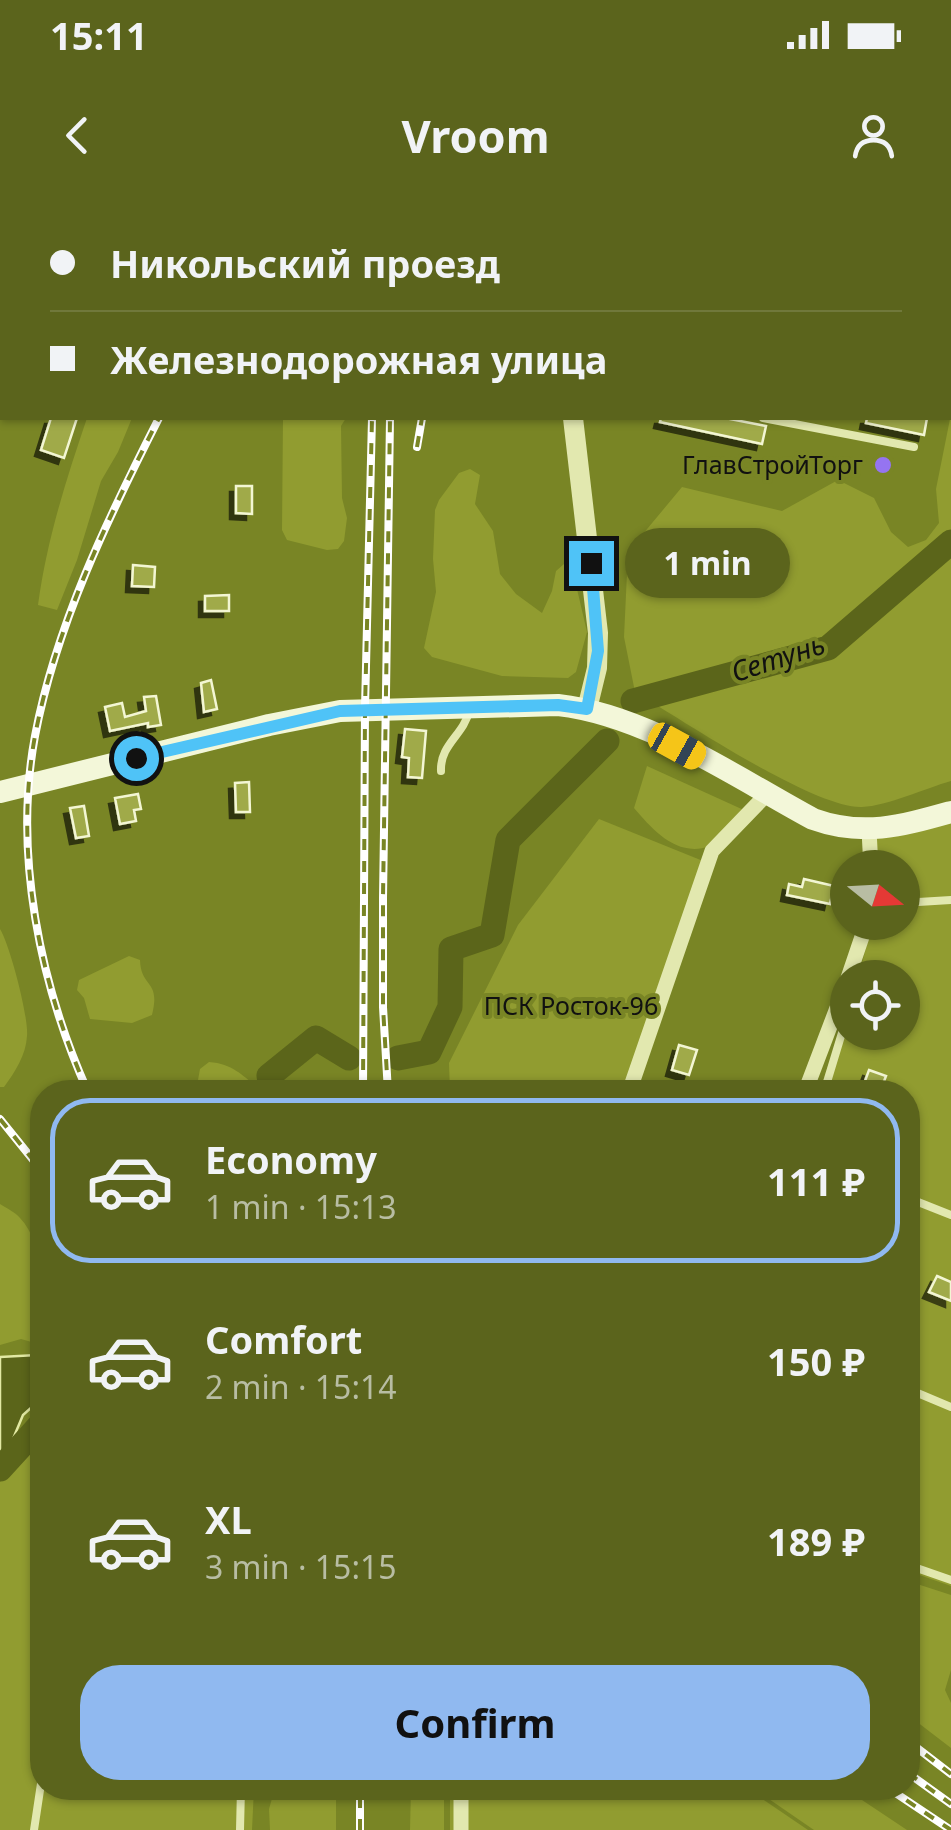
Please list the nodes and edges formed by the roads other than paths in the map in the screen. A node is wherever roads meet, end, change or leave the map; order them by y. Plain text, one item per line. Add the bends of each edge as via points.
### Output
1 (573, 420) edge
2 (806, 422) edge
3 (914, 447) dead end
4 (470, 706) junction
5 (587, 709) junction
6 (441, 771) dead end
7 (0, 792) edge
8 (766, 794) junction
9 (951, 812) edge
10 (870, 830) junction
11 (871, 850) edge
12 (951, 900) edge
13 (920, 902) edge
14 (830, 1027) edge
15 (837, 1050) edge
16 (633, 1080) edge
17 (810, 1080) edge
18 (828, 1080) edge
19 (920, 1203) edge
20 (951, 1215) edge
21 (920, 1394) edge
22 (951, 1407) edge
23 (920, 1569) edge
24 (951, 1580) edge
25 (39, 1800) edge
26 (241, 1800) edge
27 (461, 1800) edge
28 (34, 1830) edge
29 (240, 1830) edge
30 (461, 1830) edge

1 - 5 street via 598,632
2 - 3 lane
4 - 5 main road
4 - 6 lane via 442,756
4 - 7 main road via 365,708 302,718
5 - 8 main road via 647,730
8 - 10 main road via 813,820
8 - 16 street via 712,851
9 - 10 main road
10 - 11 street
12 - 13 lane
14 - 17 street
15 - 18 lane
19 - 20 lane
21 - 22 lane
23 - 24 lane
25 - 28 lane
26 - 29 lane
27 - 30 street

